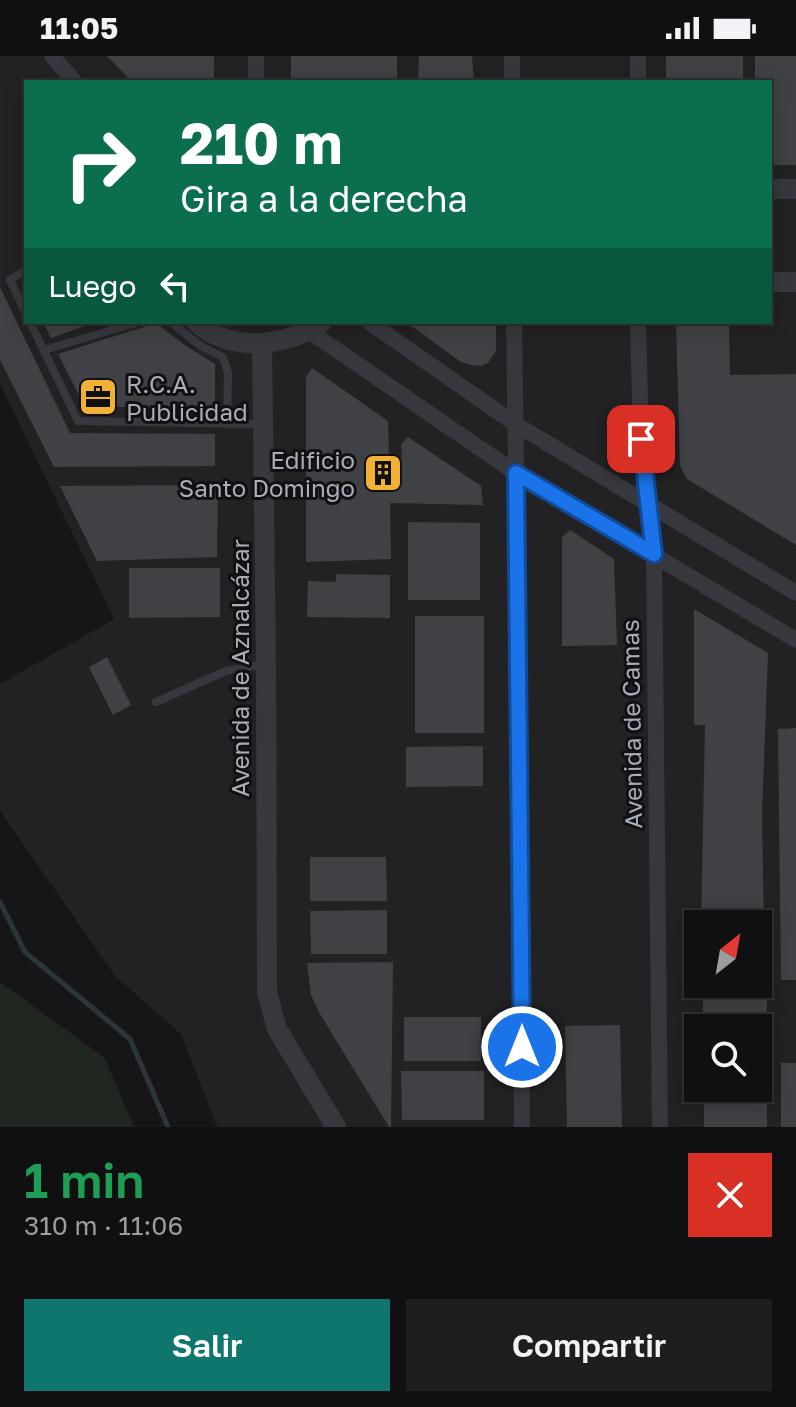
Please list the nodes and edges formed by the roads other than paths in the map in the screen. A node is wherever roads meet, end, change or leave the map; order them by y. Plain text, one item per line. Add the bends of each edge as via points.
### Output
1 (256, 56) edge
2 (512, 56) edge
3 (638, 56) edge
4 (53, 57) edge
5 (73, 80) edge
6 (256, 80) edge
7 (512, 80) edge
8 (638, 80) edge
9 (772, 189) edge
10 (796, 189) edge
11 (24, 271) edge
12 (772, 282) edge
13 (796, 282) edge
14 (24, 309) edge
15 (31, 324) edge
16 (132, 324) edge
17 (173, 324) edge
18 (200, 324) edge
19 (372, 324) edge
20 (514, 324) edge
21 (638, 324) edge
22 (315, 326) edge
23 (262, 344) junction
24 (44, 350) junction
25 (227, 424) junction
26 (263, 424) junction
27 (517, 425) junction
28 (516, 473) junction
29 (650, 508) junction
30 (654, 554) junction
31 (796, 593) edge
32 (796, 640) edge
33 (266, 664) junction
34 (156, 702) dead end
35 (336, 1127) edge
36 (522, 1127) edge
37 (660, 1127) edge

1 - 6 street
2 - 7 street
3 - 8 street
4 - 5 street
9 - 10 street
11 - 14 lane via 10,280
12 - 13 street
15 - 24 lane
16 - 24 lane
17 - 25 lane via 223,357 228,373
18 - 23 street via 230,340
19 - 27 street
20 - 27 street
21 - 29 street, Avenida de Camas via 641,439
22 - 23 street
22 - 28 street
23 - 26 street, Avenida de Aznalcázar
24 - 25 lane via 78,421
25 - 26 lane
26 - 33 street, Avenida de Aznalcázar
27 - 28 street
27 - 29 street
28 - 30 street
28 - 36 street
29 - 30 street, Avenida de Camas
29 - 31 street
30 - 32 street
30 - 37 street, Avenida de Camas
33 - 34 lane via 226,671
33 - 35 street, Avenida de Aznalcázar via 267,992 277,1029

